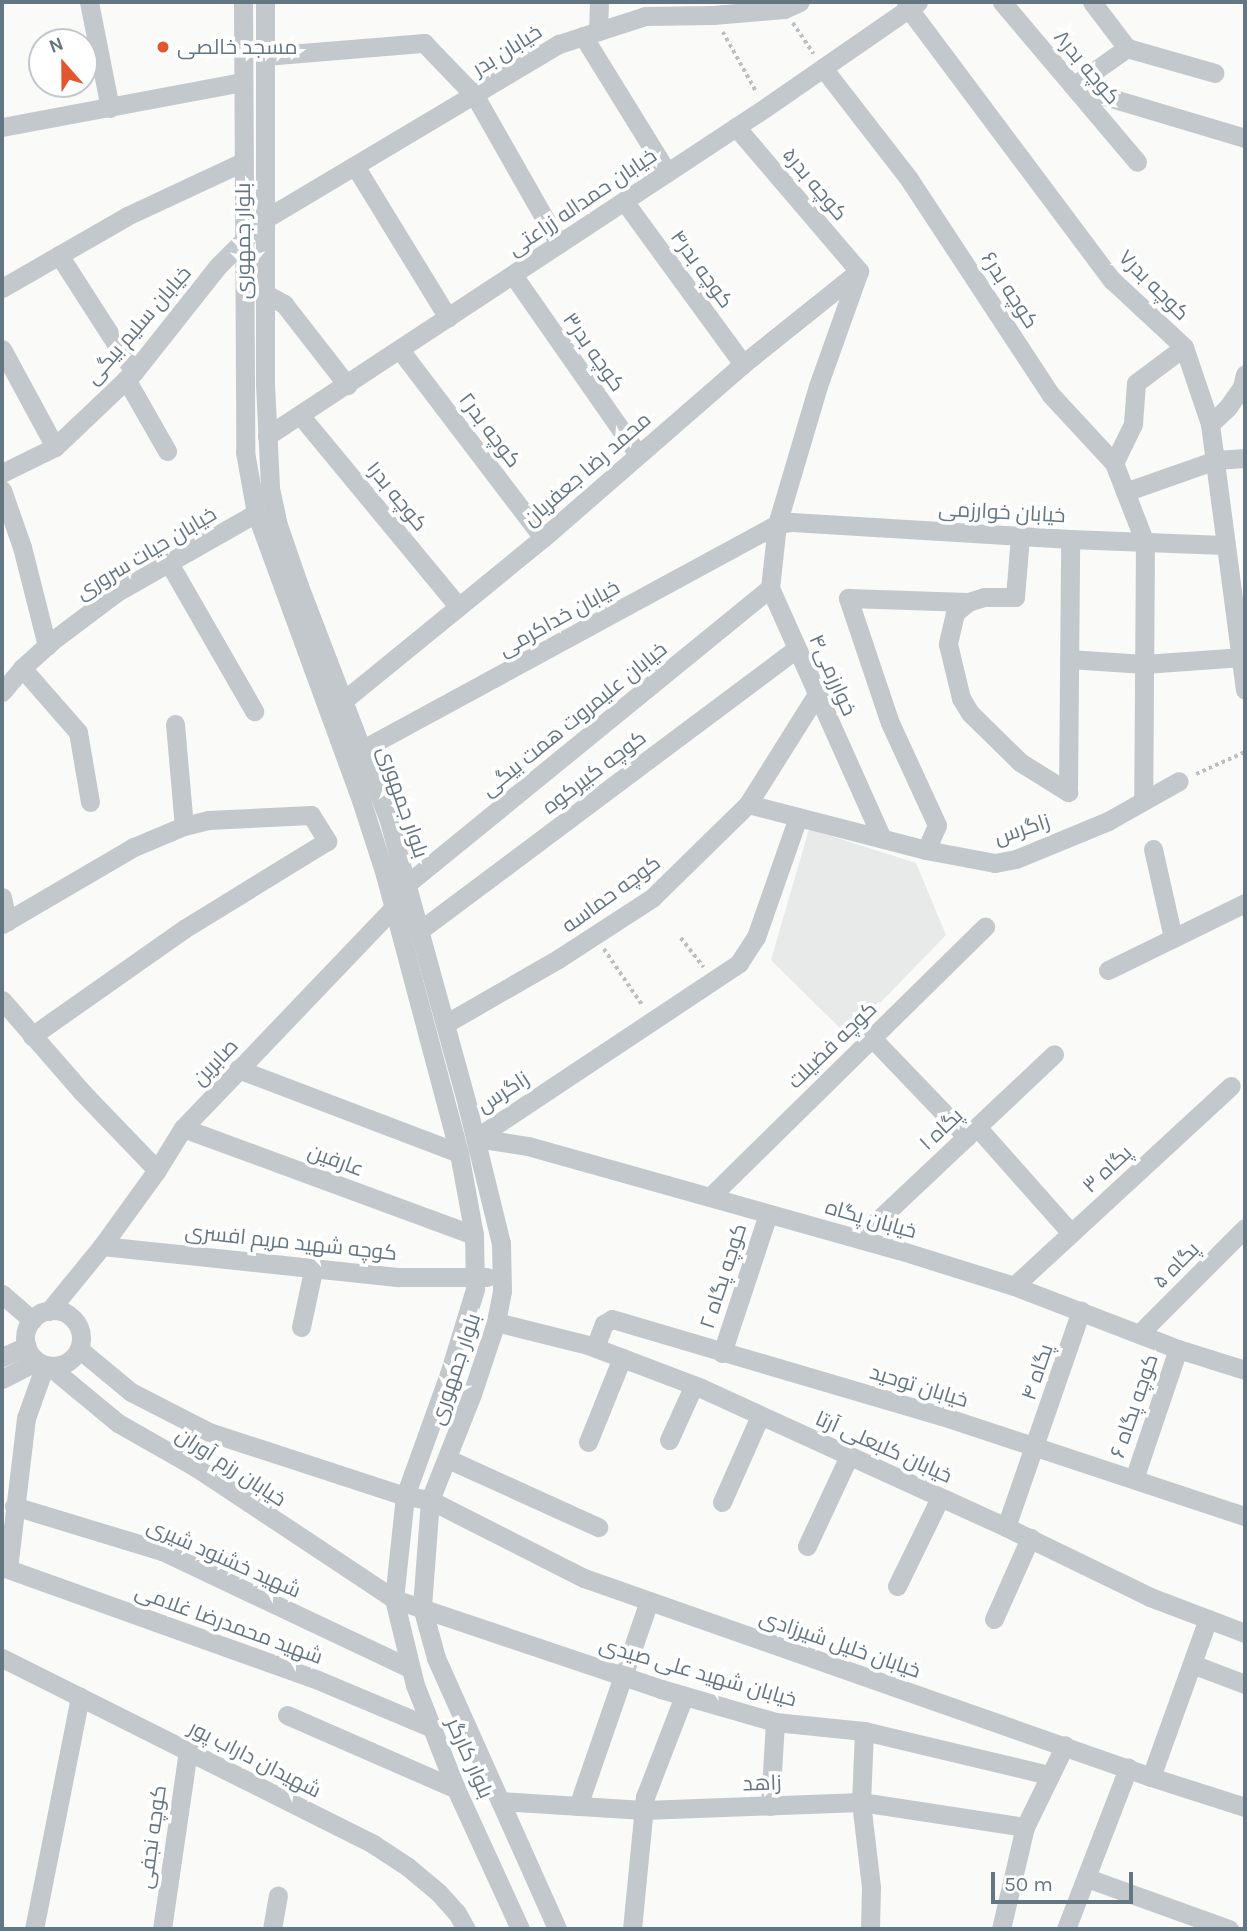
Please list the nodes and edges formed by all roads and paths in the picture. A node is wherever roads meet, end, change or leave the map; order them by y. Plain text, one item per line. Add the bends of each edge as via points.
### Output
1 (89, 2) edge
2 (243, 2) edge
3 (265, 2) edge
4 (599, 2) edge
5 (1002, 2) edge
6 (1092, 2) edge
7 (911, 4) edge
8 (792, 6) edge
9 (713, 15) junction
10 (591, 33) junction
11 (1127, 48) junction
12 (265, 56) junction
13 (822, 68) junction
14 (1214, 73) dead end
15 (243, 82) junction
16 (1073, 86) junction
17 (475, 96) junction
18 (765, 107) junction
19 (110, 108) junction
20 (736, 127) junction
21 (2, 128) edge
22 (1245, 138) edge
23 (243, 162) junction
24 (1137, 162) dead end
25 (355, 166) junction
26 (667, 172) junction
27 (624, 201) junction
28 (265, 219) junction
29 (244, 240) junction
30 (559, 244) junction
31 (59, 255) junction
32 (859, 271) junction
33 (513, 275) junction
34 (2, 288) edge
35 (267, 294) junction
36 (448, 318) junction
37 (1184, 347) junction
38 (2, 349) edge
39 (400, 350) junction
40 (743, 364) junction
41 (1245, 374) edge
42 (130, 375) junction
43 (347, 385) junction
44 (300, 415) junction
45 (1209, 424) junction
46 (267, 436) junction
47 (55, 447) junction
48 (167, 451) dead end
49 (638, 454) junction
50 (1245, 458) edge
51 (1216, 460) junction
52 (1114, 463) junction
53 (2, 473) edge
54 (2, 490) edge
55 (1125, 492) junction
56 (256, 513) junction
57 (777, 524) junction
58 (1020, 537) junction
59 (543, 538) junction
60 (1070, 540) junction
61 (1145, 542) junction
62 (1224, 545) junction
63 (169, 563) junction
64 (770, 588) junction
65 (968, 602) junction
66 (458, 606) junction
67 (47, 646) junction
68 (796, 649) junction
69 (1243, 657) junction
70 (1069, 659) junction
71 (1144, 664) junction
72 (22, 668) junction
73 (1245, 690) edge
74 (2, 692) edge
75 (817, 694) junction
76 (343, 701) junction
77 (254, 711) dead end
78 (175, 724) dead end
79 (1245, 752) edge
80 (354, 754) junction
81 (1179, 781) joint
82 (1143, 799) junction
83 (90, 802) dead end
84 (748, 804) junction
85 (798, 817) junction
86 (184, 826) junction
87 (882, 838) junction
88 (1153, 849) dead end
89 (926, 850) junction
90 (407, 884) junction
91 (2, 897) edge
92 (1245, 903) edge
93 (393, 908) junction
94 (4, 922) edge
95 (985, 927) dead end
96 (419, 931) junction
97 (595, 935) junction
98 (681, 938) dead end
99 (1173, 938) junction
100 (1108, 970) dead end
101 (715, 980) junction
102 (2, 1000) edge
103 (653, 1020) junction
104 (445, 1024) junction
105 (32, 1037) junction
106 (872, 1038) junction
107 (1054, 1054) dead end
108 (238, 1069) junction
109 (1231, 1086) dead end
110 (183, 1128) junction
111 (972, 1132) junction
112 (475, 1138) junction
113 (459, 1153) junction
114 (157, 1170) junction
115 (712, 1195) junction
116 (768, 1214) junction
117 (1245, 1228) edge
118 (1071, 1233) junction
119 (474, 1235) junction
120 (859, 1238) junction
121 (102, 1246) junction
122 (89, 1263) junction
123 (314, 1266) junction
124 (475, 1275) junction
125 (502, 1280) junction
126 (1014, 1286) junction
127 (2, 1294) edge
128 (1082, 1311) junction
129 (41, 1316) junction
130 (71, 1317) junction
131 (496, 1322) junction
132 (301, 1327) dead end
133 (1139, 1334) junction
134 (595, 1347) junction
135 (79, 1349) junction
136 (1178, 1349) junction
137 (722, 1353) junction
138 (2, 1357) edge
139 (622, 1358) junction
140 (39, 1359) junction
141 (1245, 1370) edge
142 (2, 1379) edge
143 (694, 1385) junction
144 (131, 1392) junction
145 (760, 1416) junction
146 (118, 1423) junction
147 (669, 1440) dead end
148 (588, 1442) dead end
149 (1036, 1447) junction
150 (849, 1456) junction
151 (448, 1459) junction
152 (1134, 1479) junction
153 (405, 1496) junction
154 (940, 1498) junction
155 (430, 1500) junction
156 (722, 1502) dead end
157 (14, 1506) junction
158 (1245, 1516) edge
159 (598, 1527) dead end
160 (1006, 1527) junction
161 (1030, 1538) junction
162 (807, 1546) dead end
163 (898, 1586) dead end
164 (394, 1599) junction
165 (649, 1601) junction
166 (422, 1607) junction
167 (994, 1619) dead end
168 (1208, 1619) junction
169 (1245, 1633) edge
170 (2, 1658) edge
171 (1192, 1664) junction
172 (409, 1668) junction
173 (624, 1676) junction
174 (1245, 1684) edge
175 (80, 1696) junction
176 (684, 1696) junction
177 (287, 1715) dead end
178 (775, 1722) junction
179 (432, 1728) junction
180 (864, 1731) junction
181 (1065, 1745) junction
182 (188, 1750) junction
183 (1128, 1768) junction
184 (1049, 1775) junction
185 (1151, 1777) junction
186 (456, 1789) junction
187 (500, 1801) junction
188 (861, 1802) junction
189 (578, 1806) junction
190 (770, 1806) junction
191 (1245, 1807) edge
192 (644, 1810) junction
193 (1025, 1826) junction
194 (1087, 1878) junction
195 (278, 1896) dead end
196 (34, 1929) edge
197 (162, 1929) edge
198 (272, 1929) edge
199 (466, 1929) edge
200 (520, 1929) edge
201 (557, 1929) edge
202 (632, 1929) edge
203 (640, 1929) edge
204 (870, 1929) edge
205 (1001, 1929) edge
206 (1066, 1929) edge
207 (1229, 1929) edge

1 - 19 street
2 - 15 street, بلوار جمهوری
3 - 12 street, بلوار جمهوری
4 - 10 street
5 - 16 street, کوچه بدر۸
6 - 11 street
7 - 13 street, خیابان حمداله زراعتی
7 - 37 street, کوچه بدر۷ via 1112,280
8 - 9 street, خیابان بدر
8 - 13 path
9 - 10 street, خیابان بدر via 645,16
9 - 18 path
10 - 17 street, خیابان بدر via 559,44
10 - 26 street
11 - 14 street
11 - 16 street
12 - 17 street via 424,43
12 - 28 street, بلوار جمهوری
13 - 18 street, خیابان حمداله زراعتی
13 - 52 street, کوچه بدر۶ via 909,179 1051,395
15 - 19 street
15 - 23 street, بلوار جمهوری
16 - 22 street
16 - 24 street, کوچه بدر۸
17 - 25 street, خیابان بدر
17 - 30 street
18 - 20 street, خیابان حمداله زراعتی
19 - 21 street
20 - 26 street, خیابان حمداله زراعتی
20 - 32 street, کوچه بدر۵
23 - 29 street, بلوار جمهوری
23 - 31 street via 127,216
25 - 28 street, خیابان بدر
25 - 36 street
26 - 27 street, خیابان حمداله زراعتی
27 - 30 street, خیابان حمداله زراعتی
27 - 40 street, کوچه بدر۴
28 - 29 street, خیابان سلیم بیگی
28 - 35 street, بلوار جمهوری
29 - 42 street, خیابان سلیم بیگی
29 - 56 street, بلوار جمهوری via 245,452
30 - 33 street, خیابان حمداله زراعتی
31 - 34 street
31 - 42 street
32 - 40 street, محمد رضا جعفریان
32 - 57 street, خوارزمی۴ via 818,386
33 - 36 street, خیابان حمداله زراعتی
33 - 49 street, کوچه بدر۳
35 - 43 street via 284,304
35 - 46 street, بلوار جمهوری
36 - 39 street, خیابان حمداله زراعتی
37 - 45 street, کوچه بدر۷
37 - 52 street via 1136,383 1133,424
38 - 47 street
39 - 43 street, خیابان حمداله زراعتی
39 - 59 street, کوچه بدر۲
40 - 49 street, محمد رضا جعفریان
41 - 45 street via 1228,407
42 - 47 street, خیابان سلیم بیگی
42 - 48 street
43 - 44 street, خیابان حمداله زراعتی
44 - 46 street, خیابان حمداله زراعتی
44 - 66 street, کوچه بدر۱
45 - 51 street, کوچه بدر۷
46 - 76 street, بلوار جمهوری via 270,488 278,522
47 - 53 street, خیابان سلیم بیگی
49 - 59 street, محمد رضا جعفریان
50 - 51 street
51 - 55 street
51 - 62 street, کوچه بدر۷
52 - 55 street, کوچه بدر۶
54 - 67 street
55 - 61 street, کوچه بدر۶
56 - 63 street, خیابان حیات سروری
56 - 80 street, بلوار جمهوری
57 - 58 street, خیابان خوارزمی
57 - 64 street, خوارزمی۴
57 - 80 street, خیابان خداکرمی
58 - 60 street, خیابان خوارزمی
58 - 65 street via 1014,597
59 - 66 street, محمد رضا جعفریان
60 - 61 street, خیابان خوارزمی
60 - 70 street
61 - 62 street, خیابان خوارزمی
61 - 71 street
62 - 69 street, کوچه بدر۷
63 - 67 street, خیابان حیات سروری via 117,592
63 - 77 street
64 - 68 street, خوارزمی۴
64 - 90 street, خیابان علیمروت همت بیگی
65 - 70 street via 955,613 948,643 961,698 970,713 1020,762 1068,792
65 - 89 street via 848,598 890,723 937,825
66 - 76 street, محمد رضا جعفریان
67 - 72 street, خیابان حیات سروری
68 - 75 street, خوارزمی۴
68 - 96 street, کوچه کبیرکوه
69 - 71 street
69 - 73 street, کوچه بدر۷
70 - 71 street
71 - 82 street
72 - 74 street, خیابان حیات سروری
72 - 83 street via 78,732
75 - 84 street, کوچه حماسه
75 - 87 street, خوارزمی۴
76 - 80 street, بلوار جمهوری
78 - 86 street
79 - 81 path
80 - 90 street, بلوار جمهوری via 390,821
80 - 93 street, بلوار جمهوری
81 - 82 street, زاگرس
82 - 89 street, زاگرس via 1108,821 1016,859 995,863
84 - 85 street, زاگرس
84 - 97 street, کوچه حماسه via 652,898
85 - 87 street, زاگرس
85 - 101 street, زاگرس via 756,937 738,963
86 - 94 street via 134,847
86 - 105 street via 208,820 312,815 327,841 184,929
87 - 89 street, زاگرس
88 - 99 street
90 - 96 street, بلوار جمهوری
91 - 94 street
92 - 99 street
93 - 108 street, صابرین
93 - 113 street, بلوار جمهوری
95 - 106 street, کوچه فضیلت
96 - 104 street, بلوار جمهوری
97 - 103 path
97 - 104 street, کوچه حماسه
98 - 101 path
99 - 100 street
101 - 103 street, زاگرس
102 - 105 street
103 - 112 street, زاگرس
104 - 112 street, بلوار جمهوری
105 - 114 street
106 - 111 street
106 - 115 street, کوچه فضیلت
107 - 111 street, پگاه ۱
108 - 110 street, صابرین
108 - 113 street
109 - 118 street, پگاه ۳
110 - 114 street, صابرین
110 - 119 street, عارفین
111 - 118 street
111 - 120 street, پگاه ۱
112 - 115 street, خیابان پگاه via 528,1146
112 - 125 street, بلوار جمهوری via 501,1242
113 - 119 street, بلوار جمهوری
114 - 121 street, صابرین
115 - 116 street, خیابان پگاه
116 - 120 street, خیابان پگاه
116 - 137 street, کوچه پگاه ۲
117 - 133 street, پگاه ۵
118 - 126 street, پگاه ۳
119 - 124 street, بلوار جمهوری
120 - 126 street, خیابان پگاه
121 - 122 street, صابرین
121 - 123 street, کوچه شهید مریم افسری
122 - 129 street, صابرین
122 - 130 street, صابرین
123 - 124 street, کوچه شهید مریم افسری via 399,1277
123 - 132 street
124 - 125 street, کوچه شهید مریم افسری
124 - 153 street, بلوار جمهوری via 475,1289 449,1374
125 - 131 street, بلوار جمهوری
126 - 128 street, خیابان پگاه
127 - 129 street
128 - 133 street, خیابان پگاه
128 - 149 street, پگاه ۴
129 - 130 street via 61,1311
129 - 140 street via 27,1328
130 - 135 street via 82,1337
131 - 134 street, خیابان کلبعلی آرتا
131 - 151 street, بلوار جمهوری
133 - 136 street, خیابان پگاه
134 - 137 street, خیابان توحید via 604,1324 612,1319
134 - 139 street, خیابان کلبعلی آرتا
135 - 140 street via 61,1365
135 - 144 street, خیابان رزم آوران
136 - 141 street, خیابان پگاه
136 - 152 street, کوچه پگاه ۶
137 - 149 street, خیابان توحید
138 - 140 street
139 - 143 street, خیابان کلبعلی آرتا
139 - 148 street
140 - 142 street
140 - 146 street, خیابان رزم آوران
140 - 157 street
143 - 145 street, خیابان کلبعلی آرتا
143 - 147 street
144 - 146 street
144 - 153 street, خیابان رزم آوران via 209,1432
145 - 150 street, خیابان کلبعلی آرتا
145 - 156 street
146 - 164 street, خیابان رزم آوران via 197,1468
149 - 152 street, خیابان توحید
149 - 160 street, پگاه ۴
150 - 154 street, خیابان کلبعلی آرتا
150 - 162 street
151 - 155 street, بلوار جمهوری
151 - 159 street
152 - 158 street, خیابان توحید
153 - 155 street, خیابان رزم آوران
153 - 164 street, بلوار جمهوری
154 - 160 street, خیابان کلبعلی آرتا
154 - 163 street
155 - 165 street, خیابان خلیل شیرزادی via 584,1578
155 - 166 street, بلوار جمهوری
157 - 172 street, شهید خشنود شیری via 162,1551
157 - 179 street, شهید محمدرضا غلامی via 8,1569 318,1679
160 - 161 street, خیابان کلبعلی آرتا
161 - 167 street
161 - 168 street, خیابان کلبعلی آرتا via 1150,1597
164 - 166 street, خیابان رزم آوران
164 - 172 street, بلوار کارگر
165 - 173 street
165 - 181 street, خیابان خلیل شیرزادی
166 - 173 street, خیابان شهید علی صیدی
166 - 187 street, بلوار کارگر via 436,1658
168 - 169 street, خیابان کلبعلی آرتا
168 - 171 street
170 - 175 street, شهیدان داراب پور
171 - 174 street
171 - 185 street
172 - 179 street, بلوار کارگر
173 - 176 street, خیابان شهید علی صیدی
173 - 189 street
175 - 182 street, شهیدان داراب پور
175 - 196 street
176 - 178 street, خیابان شهید علی صیدی
176 - 192 street
177 - 186 street
178 - 180 street, خیابان شهید علی صیدی
178 - 190 street
179 - 186 street, بلوار کارگر
180 - 184 street, خیابان شهید علی صیدی
180 - 188 street
181 - 183 street, خیابان خلیل شیرزادی
181 - 184 street
182 - 197 street, کوچه نجفی
182 - 199 street, شهیدان داراب پور via 373,1844 438,1892
183 - 185 street, خیابان خلیل شیرزادی
183 - 194 street
184 - 193 street
185 - 191 street, خیابان خلیل شیرزادی
186 - 200 street, بلوار کارگر
187 - 189 street, زاهد
187 - 201 street, بلوار کارگر
188 - 190 street, زاهد
188 - 193 street, زاهد
188 - 204 street via 871,1887
189 - 192 street, زاهد
190 - 192 street, زاهد
192 - 202 street
193 - 205 street
194 - 206 street
194 - 207 street
195 - 198 street
202 - 203 street

